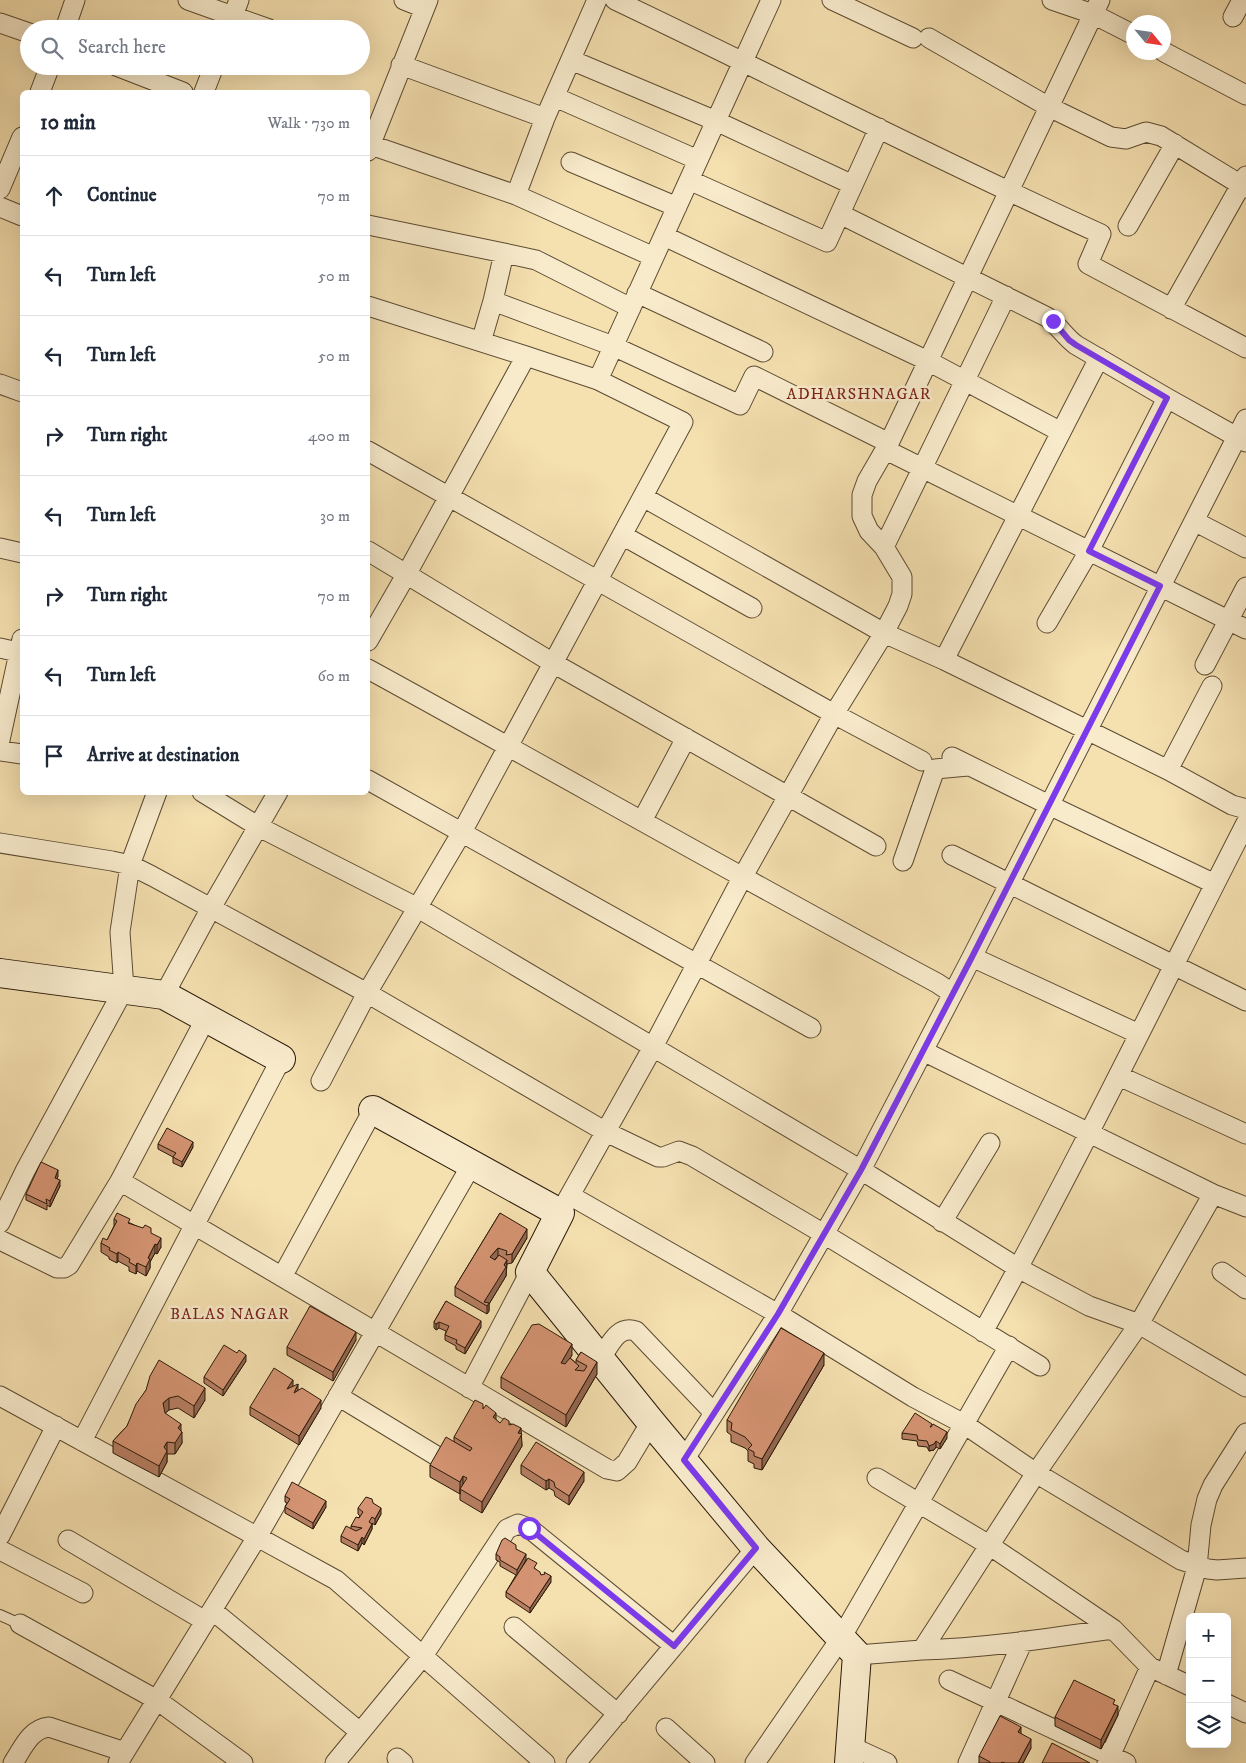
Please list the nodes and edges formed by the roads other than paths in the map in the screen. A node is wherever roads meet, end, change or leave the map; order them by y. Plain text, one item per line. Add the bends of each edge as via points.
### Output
1 (75, 0) edge
2 (188, 0) edge
3 (404, 0) edge
4 (597, 0) edge
5 (615, 0) edge
6 (771, 0) edge
7 (832, 0) edge
8 (1052, 0) edge
9 (426, 4) edge
10 (1097, 7) edge
11 (233, 15) edge
12 (68, 20) edge
13 (246, 20) edge
14 (0, 23) edge
15 (20, 30) edge
16 (1126, 30) edge
17 (1171, 56) edge
18 (571, 60) junction
19 (743, 61) junction
20 (402, 65) junction
21 (47, 75) edge
22 (139, 75) edge
23 (211, 75) edge
24 (41, 90) edge
25 (177, 90) edge
26 (205, 90) edge
27 (1246, 96) edge
28 (555, 97) junction
29 (1049, 107) junction
30 (545, 118) junction
31 (716, 121) junction
32 (879, 128) junction
33 (20, 142) edge
34 (370, 142) edge
35 (1175, 144) junction
36 (370, 148) edge
37 (698, 160) junction
38 (571, 162) dead end
39 (689, 180) junction
40 (1244, 183) edge
41 (853, 185) junction
42 (0, 189) edge
43 (1009, 192) junction
44 (516, 195) junction
45 (0, 207) edge
46 (677, 207) junction
47 (840, 214) junction
48 (20, 215) edge
49 (860, 224) junction
50 (370, 225) edge
51 (1128, 226) dead end
52 (664, 236) junction
53 (827, 242) junction
54 (504, 253) junction
55 (654, 257) junction
56 (968, 278) junction
57 (1006, 296) junction
58 (634, 300) junction
59 (493, 301) junction
60 (370, 307) edge
61 (1172, 308) junction
62 (481, 342) junction
63 (613, 346) junction
64 (1246, 348) edge
65 (763, 352) dead end
66 (526, 356) junction
67 (1099, 358) junction
68 (928, 361) junction
69 (598, 380) junction
70 (966, 381) junction
71 (0, 384) edge
72 (20, 391) edge
73 (1167, 398) junction
74 (1246, 419) edge
75 (1061, 432) junction
76 (1241, 439) edge
77 (888, 447) junction
78 (370, 452) edge
79 (924, 469) junction
80 (449, 497) junction
81 (643, 497) junction
82 (1018, 515) junction
83 (1194, 521) junction
84 (622, 535) junction
85 (884, 547) junction
86 (0, 548) edge
87 (1246, 548) edge
88 (1089, 551) junction
89 (370, 552) edge
90 (20, 553) edge
91 (406, 574) junction
92 (598, 580) junction
93 (1160, 586) junction
94 (1246, 587) edge
95 (752, 608) dead end
96 (1228, 620) junction
97 (1047, 624) dead end
98 (1246, 629) edge
99 (884, 633) junction
100 (370, 634) edge
101 (0, 648) edge
102 (20, 648) edge
103 (20, 652) edge
104 (944, 660) junction
105 (554, 663) junction
106 (1205, 665) dead end
107 (370, 670) edge
108 (1212, 686) dead end
109 (834, 714) junction
110 (1087, 730) junction
111 (686, 738) junction
112 (0, 740) edge
113 (508, 746) junction
114 (0, 751) edge
115 (20, 754) edge
116 (922, 761) dead end
117 (1168, 770) junction
118 (370, 781) edge
119 (156, 795) edge
120 (207, 795) edge
121 (276, 795) edge
122 (788, 796) junction
123 (1049, 805) junction
124 (1246, 809) edge
125 (642, 821) junction
126 (1246, 823) edge
127 (259, 827) junction
128 (462, 832) junction
129 (0, 843) edge
130 (876, 846) dead end
131 (952, 855) dead end
132 (903, 861) dead end
133 (130, 865) junction
134 (742, 878) junction
135 (1009, 883) junction
136 (1215, 884) junction
137 (211, 908) junction
138 (418, 908) junction
139 (972, 957) junction
140 (698, 963) junction
141 (1173, 965) junction
142 (0, 973) edge
143 (124, 989) junction
144 (367, 993) junction
145 (952, 993) junction
146 (164, 995) junction
147 (1246, 1001) edge
148 (206, 1018) junction
149 (811, 1028) dead end
150 (1139, 1034) junction
151 (653, 1047) junction
152 (924, 1050) junction
153 (281, 1059) joint
154 (1119, 1076) junction
155 (321, 1081) dead end
156 (373, 1110) joint
157 (606, 1132) junction
158 (1088, 1132) junction
159 (1246, 1134) edge
160 (990, 1143) dead end
161 (472, 1164) junction
162 (861, 1170) junction
163 (120, 1181) junction
164 (1213, 1194) junction
165 (566, 1204) junction
166 (1246, 1208) edge
167 (942, 1222) junction
168 (0, 1223) edge
169 (194, 1225) junction
170 (824, 1234) junction
171 (0, 1240) edge
172 (1018, 1268) junction
173 (530, 1272) junction
174 (1222, 1272) dead end
175 (282, 1277) junction
176 (1246, 1289) edge
177 (778, 1314) junction
178 (1139, 1324) junction
179 (375, 1332) junction
180 (983, 1332) junction
181 (1009, 1346) junction
182 (600, 1358) junction
183 (1040, 1366) dead end
184 (1246, 1387) edge
185 (470, 1388) junction
186 (0, 1396) edge
187 (338, 1396) junction
188 (714, 1413) junction
189 (651, 1422) junction
190 (964, 1424) junction
191 (56, 1426) junction
192 (1246, 1433) edge
193 (82, 1441) junction
194 (440, 1458) edge
195 (684, 1460) junction
196 (1036, 1473) junction
197 (877, 1478) dead end
198 (919, 1503) junction
199 (0, 1536) edge
200 (257, 1537) junction
201 (68, 1540) dead end
202 (989, 1545) junction
203 (756, 1548) junction
204 (0, 1550) edge
205 (1197, 1567) junction
206 (1246, 1568) edge
207 (83, 1593) dead end
208 (0, 1615) edge
209 (209, 1616) junction
210 (20, 1624) joint
211 (514, 1627) dead end
212 (1113, 1629) junction
213 (1024, 1641) junction
214 (674, 1646) junction
215 (849, 1646) junction
216 (922, 1650) junction
217 (423, 1656) junction
218 (1158, 1671) junction
219 (949, 1680) dead end
220 (1186, 1684) edge
221 (157, 1700) junction
222 (995, 1702) junction
223 (1231, 1706) edge
224 (1246, 1713) edge
225 (618, 1714) junction
226 (666, 1728) dead end
227 (360, 1732) junction
228 (850, 1755) edge
229 (122, 1757) edge
230 (1114, 1761) edge
231 (13, 1763) edge
232 (242, 1763) edge
233 (335, 1763) edge
234 (545, 1763) edge
235 (576, 1763) edge
236 (706, 1763) edge
237 (755, 1763) edge
238 (888, 1763) edge
239 (968, 1763) edge

1 - 12 street
2 - 11 street
3 - 9 street
4 - 18 street
5 - 19 street
6 - 19 street
7 - 29 street via 921,38
8 - 10 street
9 - 20 street
10 - 16 street
10 - 29 street
11 - 13 street
14 - 15 street
17 - 27 street
18 - 28 street
18 - 31 street
19 - 31 street
19 - 32 street
20 - 30 street
20 - 34 street
21 - 24 street
22 - 25 street
23 - 26 street
28 - 30 street
28 - 37 street
29 - 35 street via 1118,139 1146,132
29 - 43 street
30 - 44 street
31 - 37 street
31 - 41 street
32 - 41 street
32 - 43 street
33 - 42 street
35 - 40 street
35 - 51 street
36 - 44 street
37 - 39 street
38 - 46 street
39 - 46 street
39 - 53 street
40 - 61 street
41 - 47 street
43 - 56 street
43 - 61 street via 1102,234 1088,264
44 - 55 street
45 - 48 street
46 - 52 street
47 - 49 street
47 - 53 street
49 - 53 street
49 - 56 street
50 - 54 street
52 - 55 street
52 - 68 street
54 - 58 street via 536,260
54 - 59 street
55 - 58 street
56 - 57 street
56 - 68 street
57 - 67 street via 1047,316 1069,340
57 - 70 street
58 - 63 street
58 - 65 street
59 - 62 street
59 - 63 street
60 - 62 street
61 - 64 street
62 - 66 street
63 - 69 street
63 - 77 street via 740,405 754,376
66 - 69 street
66 - 80 street
67 - 73 street
67 - 75 street
68 - 70 street
68 - 77 street
69 - 81 street via 683,422
70 - 75 street
70 - 79 street
71 - 72 street
73 - 76 street
73 - 88 street
74 - 76 street
75 - 82 street
76 - 83 street
77 - 79 street
77 - 85 street via 867,481 861,503 864,523
78 - 80 street
79 - 82 street
79 - 85 street
80 - 91 street
80 - 92 street
81 - 84 street
81 - 99 street
82 - 88 street
82 - 104 street
83 - 87 street
83 - 93 street
84 - 92 street
84 - 95 street
85 - 99 street via 902,577 903,585 898,606
86 - 90 street
88 - 93 street
88 - 97 street
89 - 91 street
91 - 100 street
91 - 105 street
92 - 105 street
92 - 109 street
93 - 96 street
93 - 110 street
94 - 96 street
96 - 98 street
96 - 106 street
99 - 104 street
99 - 109 street
101 - 102 street
103 - 112 street
104 - 110 street
105 - 111 street
105 - 113 street
107 - 113 street
108 - 117 street
109 - 116 street
109 - 122 street
110 - 117 street
110 - 123 street
111 - 122 street
111 - 125 street
113 - 125 street
113 - 128 street
114 - 115 street
117 - 124 street via 1232,805
118 - 128 street
119 - 133 street
120 - 127 street
121 - 127 street
122 - 130 street
122 - 134 street
123 - 132 street via 960,761 935,768
123 - 135 street
123 - 136 street
125 - 134 street
126 - 136 street
127 - 137 street
127 - 138 street
128 - 138 street
128 - 140 street
129 - 133 street
131 - 135 street
133 - 137 street
133 - 143 street via 120,932
134 - 140 street
134 - 145 street
135 - 139 street
135 - 141 street
136 - 141 street
137 - 144 street
137 - 146 street
138 - 144 street
138 - 151 street
139 - 145 street
139 - 150 street
140 - 149 street
140 - 151 street
141 - 147 street
141 - 150 street
142 - 143 street
143 - 146 street
143 - 168 street
144 - 155 street
144 - 157 street
145 - 152 street
146 - 148 street
148 - 153 street
148 - 163 street
150 - 154 street
151 - 157 street
151 - 162 street
152 - 158 street
152 - 162 street
153 - 169 street
154 - 158 street
154 - 159 street
156 - 161 street
156 - 175 street
157 - 165 street
157 - 170 street via 658,1157 679,1151 692,1156
158 - 164 street
158 - 172 street
160 - 167 street
161 - 165 street
161 - 179 street
162 - 167 street
162 - 170 street
163 - 169 street
163 - 171 street via 69,1265 64,1268 57,1268
164 - 166 street
164 - 178 street
165 - 173 street
165 - 177 street
167 - 172 street
169 - 175 street
169 - 193 street
170 - 177 street
170 - 180 street
172 - 178 street via 1089,1306
172 - 180 street
173 - 182 street
173 - 185 street
174 - 176 street
175 - 179 street
177 - 188 street
177 - 190 street via 913,1397
178 - 184 street
178 - 196 street
179 - 185 street
179 - 187 street
180 - 181 street
181 - 183 street
181 - 190 street
182 - 188 street via 620,1332 636,1331
182 - 189 street
185 - 189 street via 607,1469 617,1471 627,1462
186 - 191 street
187 - 194 street
187 - 200 street
188 - 195 street
189 - 195 street
190 - 196 street
190 - 198 street
191 - 193 street
191 - 199 street
192 - 205 street via 1207,1499
193 - 200 street
195 - 203 street
196 - 202 street
196 - 205 street
197 - 198 street
198 - 202 street
198 - 215 street
200 - 209 street
200 - 217 street via 336,1580
201 - 209 street
202 - 212 street
202 - 216 street
203 - 214 street
203 - 215 street
204 - 207 street
205 - 206 street via 1217,1570
205 - 218 street
208 - 210 lane
209 - 221 street
209 - 227 street
210 - 221 street
211 - 225 street
212 - 213 street
212 - 218 street
213 - 216 street
213 - 222 street
214 - 217 street via 529,1528 518,1524 507,1529
214 - 225 street
215 - 216 street
215 - 228 street
215 - 237 street
217 - 227 street
217 - 234 street
218 - 220 street
218 - 230 street
219 - 222 street
221 - 229 street
221 - 232 street
222 - 230 street
222 - 239 street
223 - 224 street
225 - 235 street
226 - 236 street
227 - 233 street
228 - 238 street
229 - 231 street via 49,1727 34,1731

